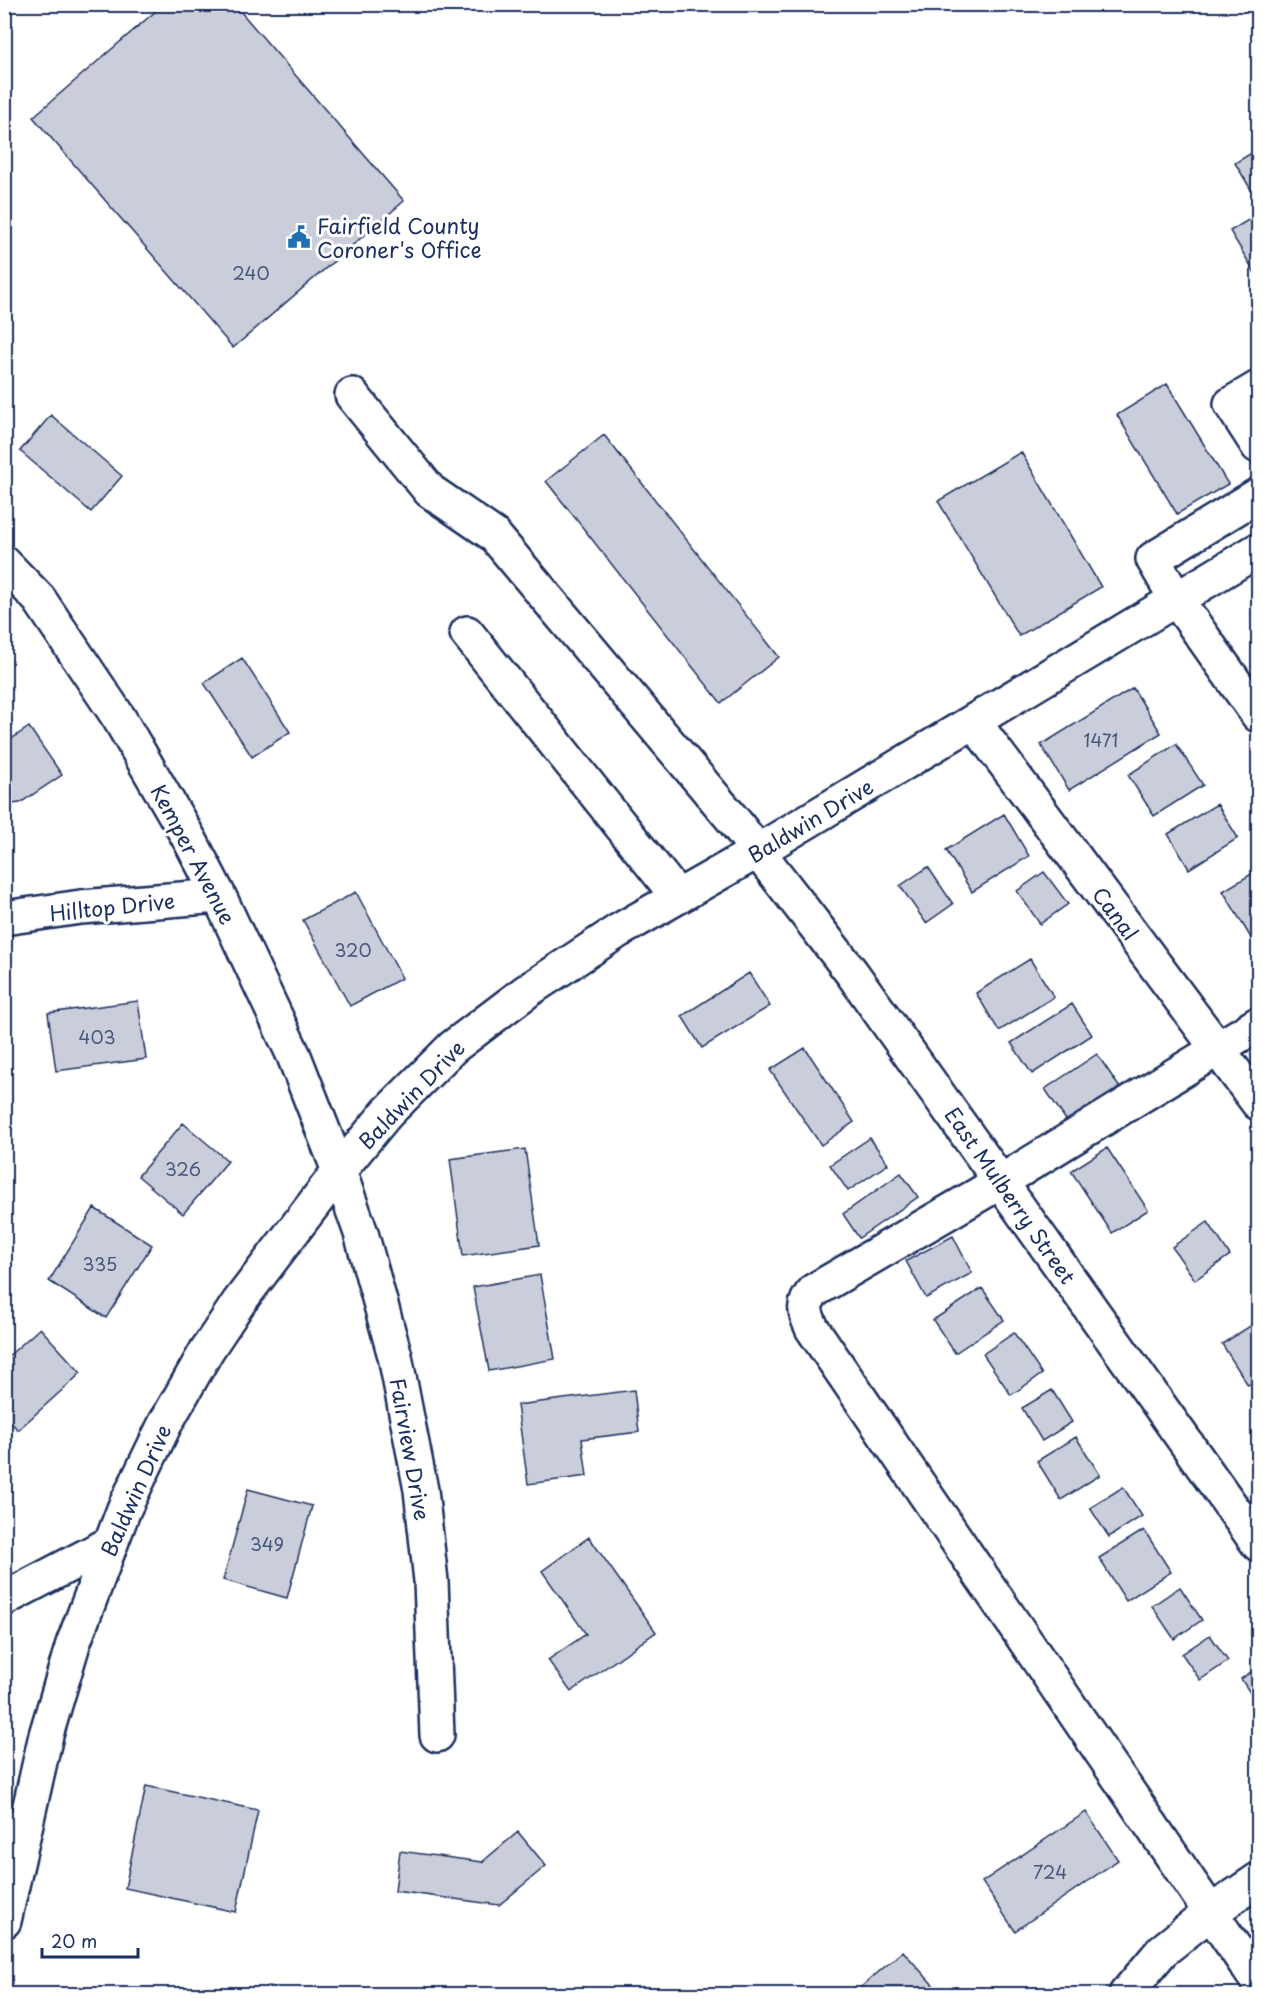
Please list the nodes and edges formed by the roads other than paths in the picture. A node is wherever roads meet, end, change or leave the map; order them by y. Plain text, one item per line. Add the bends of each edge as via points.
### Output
1 (1258, 388) edge
2 (352, 395) dead end
3 (1258, 446) edge
4 (1258, 495) edge
5 (1258, 550) edge
6 (4, 563) edge
7 (1176, 599) junction
8 (468, 633) dead end
9 (1258, 715) edge
10 (974, 722) junction
11 (758, 851) junction
12 (219, 896) junction
13 (678, 897) junction
14 (4, 918) edge
15 (1258, 1024) edge
16 (1217, 1048) junction
17 (1258, 1103) edge
18 (339, 1171) junction
19 (1002, 1180) junction
20 (109, 1544) junction
21 (1258, 1544) edge
22 (4, 1599) edge
23 (437, 1735) dead end
24 (1258, 1880) edge
25 (1211, 1912) junction
26 (4, 1921) edge
27 (1258, 1982) edge
28 (1126, 1995) edge

1 - 3 street via 1231,404
2 - 11 street, East Mulberry Street via 429,491 494,536
4 - 7 street via 1153,559
5 - 7 street, Baldwin Drive
6 - 12 street, Kemper Avenue via 39,599 119,718
7 - 9 street
7 - 10 street, Baldwin Drive
8 - 13 street
10 - 11 street, Baldwin Drive
10 - 16 street, Canal
11 - 13 street, Baldwin Drive
11 - 19 street, East Mulberry Street
12 - 14 street, Hilltop Drive via 81,907
12 - 18 street, Kemper Avenue via 294,1056
13 - 18 street, Baldwin Drive via 527,990 453,1047 387,1113
15 - 16 street
16 - 17 street, Canal
16 - 19 street
18 - 20 street, Baldwin Drive via 207,1350 165,1424
18 - 23 street, Fairview Drive via 394,1356 421,1490 431,1581
19 - 21 street, East Mulberry Street
19 - 25 street via 815,1290 807,1298 807,1316
20 - 22 street
20 - 26 street, Baldwin Drive via 46,1735
24 - 25 street
25 - 27 street
25 - 28 street via 1162,1951

